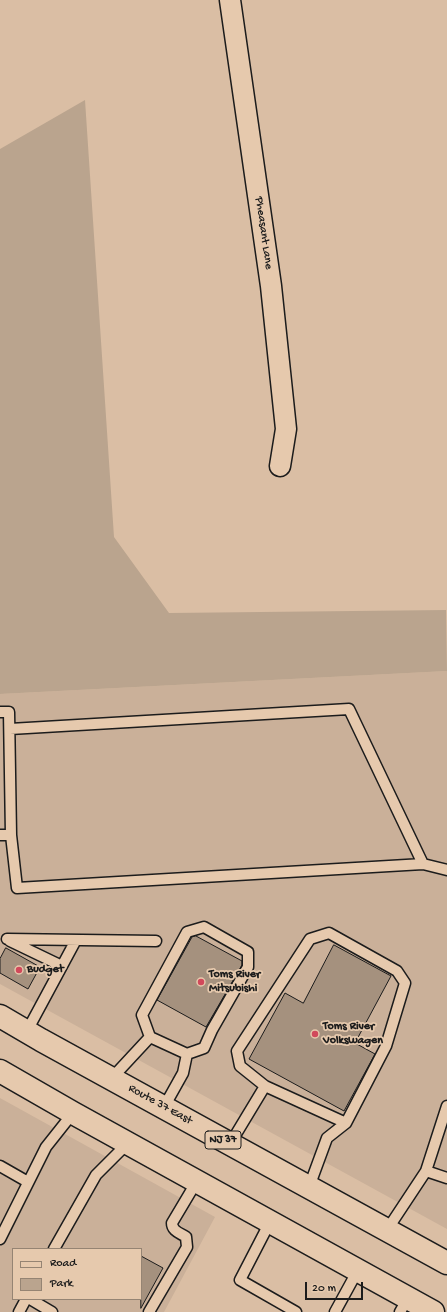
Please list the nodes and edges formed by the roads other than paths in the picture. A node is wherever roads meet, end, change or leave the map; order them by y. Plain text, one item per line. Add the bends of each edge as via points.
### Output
1 (230, 0) edge
2 (280, 466) dead end
3 (0, 712) edge
4 (10, 729) junction
5 (0, 835) edge
6 (11, 835) junction
7 (423, 864) junction
8 (447, 870) edge
9 (3, 939) edge
10 (76, 940) junction
11 (156, 941) dead end
12 (62, 966) junction
13 (0, 1016) edge
14 (27, 1031) junction
15 (150, 1037) junction
16 (187, 1054) junction
17 (0, 1071) edge
18 (111, 1079) junction
19 (265, 1086) junction
20 (447, 1106) edge
21 (164, 1107) junction
22 (73, 1113) junction
23 (346, 1123) junction
24 (128, 1143) junction
25 (230, 1144) junction
26 (0, 1166) edge
27 (426, 1171) junction
28 (447, 1178) edge
29 (197, 1181) junction
30 (28, 1182) junction
31 (309, 1187) junction
32 (270, 1222) junction
33 (387, 1230) junction
34 (0, 1239) edge
35 (55, 1248) edge
36 (447, 1262) edge
37 (358, 1270) junction
38 (25, 1300) edge
39 (32, 1300) edge
40 (404, 1305) edge
41 (19, 1312) edge
42 (52, 1312) edge
43 (149, 1312) edge
44 (296, 1312) edge
45 (335, 1312) edge
46 (433, 1312) edge

1 - 2 street, Pheasant Lane via 271,286 286,429
3 - 4 lane via 9,712
4 - 6 lane
4 - 7 lane via 349,709
5 - 6 lane
6 - 7 lane via 17,888
7 - 8 lane
9 - 10 lane
9 - 12 lane
10 - 11 lane
10 - 12 lane
12 - 14 lane
13 - 14 highway, Route 37 East / NJ 37
14 - 18 highway, Route 37 East / NJ 37
15 - 16 lane
15 - 16 lane via 142,1015 187,932 204,927 248,952 248,967 204,1048
15 - 18 lane
16 - 21 lane via 183,1073
17 - 22 highway
18 - 21 highway, Route 37 East / NJ 37
19 - 23 lane
19 - 23 lane via 240,1066 237,1051 310,939 329,933 397,971 405,983 386,1046
19 - 25 lane
20 - 27 lane
21 - 25 highway, Route 37 East / NJ 37
22 - 24 highway
22 - 30 lane via 46,1147
23 - 31 lane via 327,1138
24 - 29 highway
24 - 35 lane via 96,1175
25 - 31 highway, Route 37 East / NJ 37
26 - 30 lane
27 - 28 lane
27 - 33 lane
29 - 32 highway
29 - 43 lane via 172,1223 175,1230 186,1237 187,1247
30 - 34 lane
31 - 33 highway, Route 37 East / NJ 37
32 - 37 highway
32 - 44 lane via 240,1280
33 - 36 highway, Route 37 East / NJ 37
37 - 40 highway
37 - 45 lane
38 - 41 lane
39 - 42 lane
40 - 46 highway

